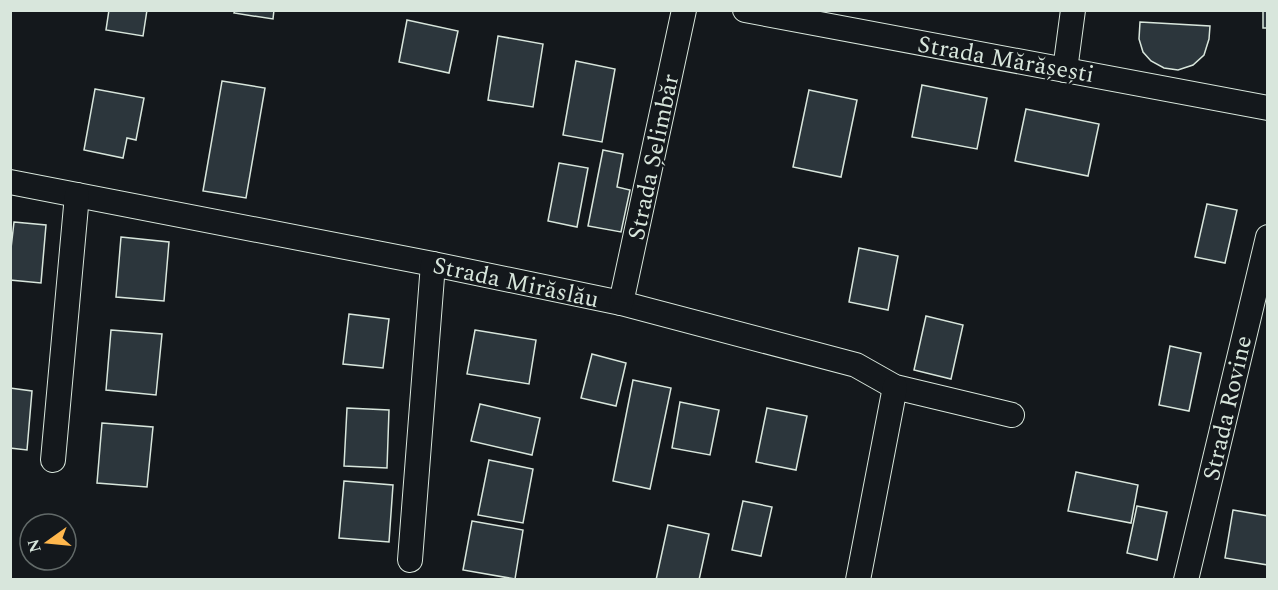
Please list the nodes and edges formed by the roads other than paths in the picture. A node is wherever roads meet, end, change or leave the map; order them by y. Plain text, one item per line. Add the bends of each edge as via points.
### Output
1 (684, 10) edge
2 (745, 10) edge
3 (1073, 10) edge
4 (1065, 70) junction
5 (1268, 108) edge
6 (10, 182) edge
7 (76, 195) junction
8 (1268, 237) edge
9 (433, 264) junction
10 (621, 303) junction
11 (895, 387) junction
12 (1012, 415) dead end
13 (53, 460) dead end
14 (410, 560) dead end
15 (858, 579) edge
16 (1186, 579) edge

1 - 10 street, Strada Șelimbăr
2 - 4 street, Strada Mărășești
3 - 4 street
4 - 5 street, Strada Mărășești
6 - 7 street, Strada Mirăslău
7 - 9 street, Strada Mirăslău
7 - 13 street
8 - 16 street, Strada Rovine
9 - 10 street, Strada Mirăslău
9 - 14 street
10 - 11 street, Strada Mirăslău via 856,365
11 - 12 street, Strada Mirăslău
11 - 15 street

